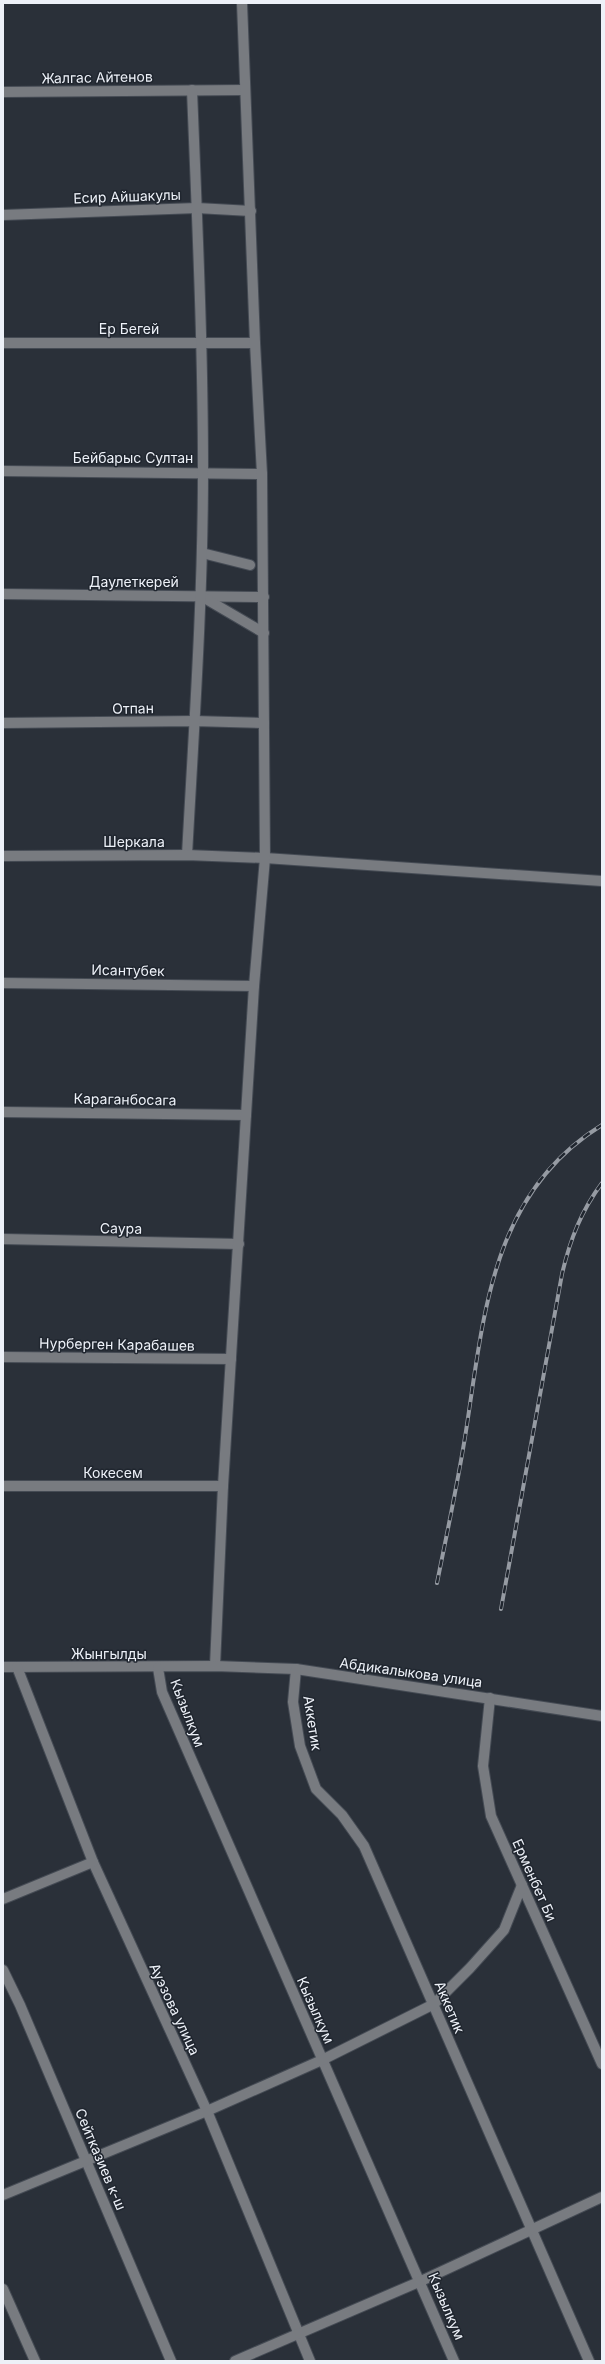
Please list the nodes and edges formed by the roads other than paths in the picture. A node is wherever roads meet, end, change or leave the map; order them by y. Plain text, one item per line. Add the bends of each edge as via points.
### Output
1 (242, 3) edge
2 (192, 90) junction
3 (245, 90) junction
4 (3, 92) edge
5 (197, 208) junction
6 (251, 211) junction
7 (3, 215) edge
8 (202, 341) junction
9 (3, 343) edge
10 (255, 343) junction
11 (3, 471) edge
12 (203, 472) junction
13 (262, 474) junction
14 (202, 553) junction
15 (250, 566) dead end
16 (3, 594) edge
17 (201, 596) junction
18 (264, 597) junction
19 (264, 634) junction
20 (194, 721) junction
21 (3, 723) edge
22 (264, 723) junction
23 (187, 855) junction
24 (3, 856) edge
25 (265, 858) junction
26 (602, 881) edge
27 (3, 983) edge
28 (254, 986) junction
29 (3, 1112) edge
30 (246, 1115) junction
31 (3, 1239) edge
32 (239, 1244) junction
33 (3, 1357) edge
34 (231, 1359) junction
35 (3, 1486) edge
36 (223, 1486) junction
37 (215, 1666) junction
38 (3, 1667) edge
39 (17, 1667) junction
40 (158, 1668) junction
41 (296, 1670) junction
42 (490, 1698) junction
43 (602, 1716) edge
44 (93, 1862) junction
45 (522, 1885) junction
46 (3, 1899) edge
47 (3, 1970) edge
48 (434, 2004) junction
49 (322, 2060) junction
50 (602, 2064) edge
51 (207, 2111) junction
52 (87, 2160) junction
53 (3, 2196) edge
54 (602, 2197) edge
55 (530, 2230) junction
56 (421, 2281) junction
57 (3, 2289) edge
58 (299, 2334) junction
59 (34, 2361) edge
60 (171, 2361) edge
61 (235, 2361) edge
62 (310, 2361) edge
63 (454, 2361) edge
64 (589, 2361) edge

1 - 3 street
2 - 3 street, Жалгас Айтенов
2 - 4 street, Жалгас Айтенов
2 - 5 street
3 - 6 street
5 - 6 street, Есир Айшакулы
5 - 7 street, Есир Айшакулы
5 - 8 street
6 - 10 street
8 - 9 street, Ер Бегей
8 - 10 street, Ер Бегей
8 - 12 street
10 - 13 street
11 - 12 street, Бейбарыс Султан
12 - 13 street, Бейбарыс Султан
12 - 14 street
13 - 18 street
14 - 15 street
14 - 17 street
16 - 17 street, Даулеткерей
17 - 18 street, Даулеткерей
17 - 19 street
17 - 20 street
18 - 19 street
19 - 22 street
20 - 21 street, Отпан
20 - 22 street, Отпан
20 - 23 street
22 - 25 street
23 - 24 street, Шеркала
23 - 25 street, Шеркала
25 - 26 street, Шеркала
25 - 28 street
27 - 28 street, Исантубек
28 - 30 street
29 - 30 street, Караганбосага
30 - 32 street
31 - 32 street, Саура
32 - 34 street
33 - 34 street, Нурберген Карабашев
34 - 36 street
35 - 36 street, Кокесем
36 - 37 street
37 - 40 street, Жынгылды
37 - 41 street, Абдикалыкова улица
38 - 39 street, Жынгылды
39 - 40 street, Жынгылды
39 - 44 street, Ауэзова улица
40 - 49 street, Кызылкум via 162,1692
41 - 42 street, Абдикалыкова улица
41 - 48 street, Аккетик via 293,1702 299,1739 316,1790 342,1815 364,1846
42 - 43 street, Абдикалыкова улица
42 - 45 street, Ерменбет Би via 483,1766 491,1816
44 - 46 street
44 - 51 street, Ауэзова улица
45 - 48 street via 504,1930
45 - 50 street, Ерменбет Би
47 - 52 street, Сейтказиев к-ш
48 - 49 street
48 - 55 street, Аккетик
49 - 51 street
49 - 56 street, Кызылкум
51 - 52 street
51 - 58 street, Ауэзова улица
52 - 53 street
52 - 60 street, Сейтказиев к-ш
54 - 55 street
55 - 56 street
55 - 64 street, Аккетик
56 - 58 street
56 - 63 street, Кызылкум
57 - 59 street
58 - 61 street
58 - 62 street, Ауэзова улица

